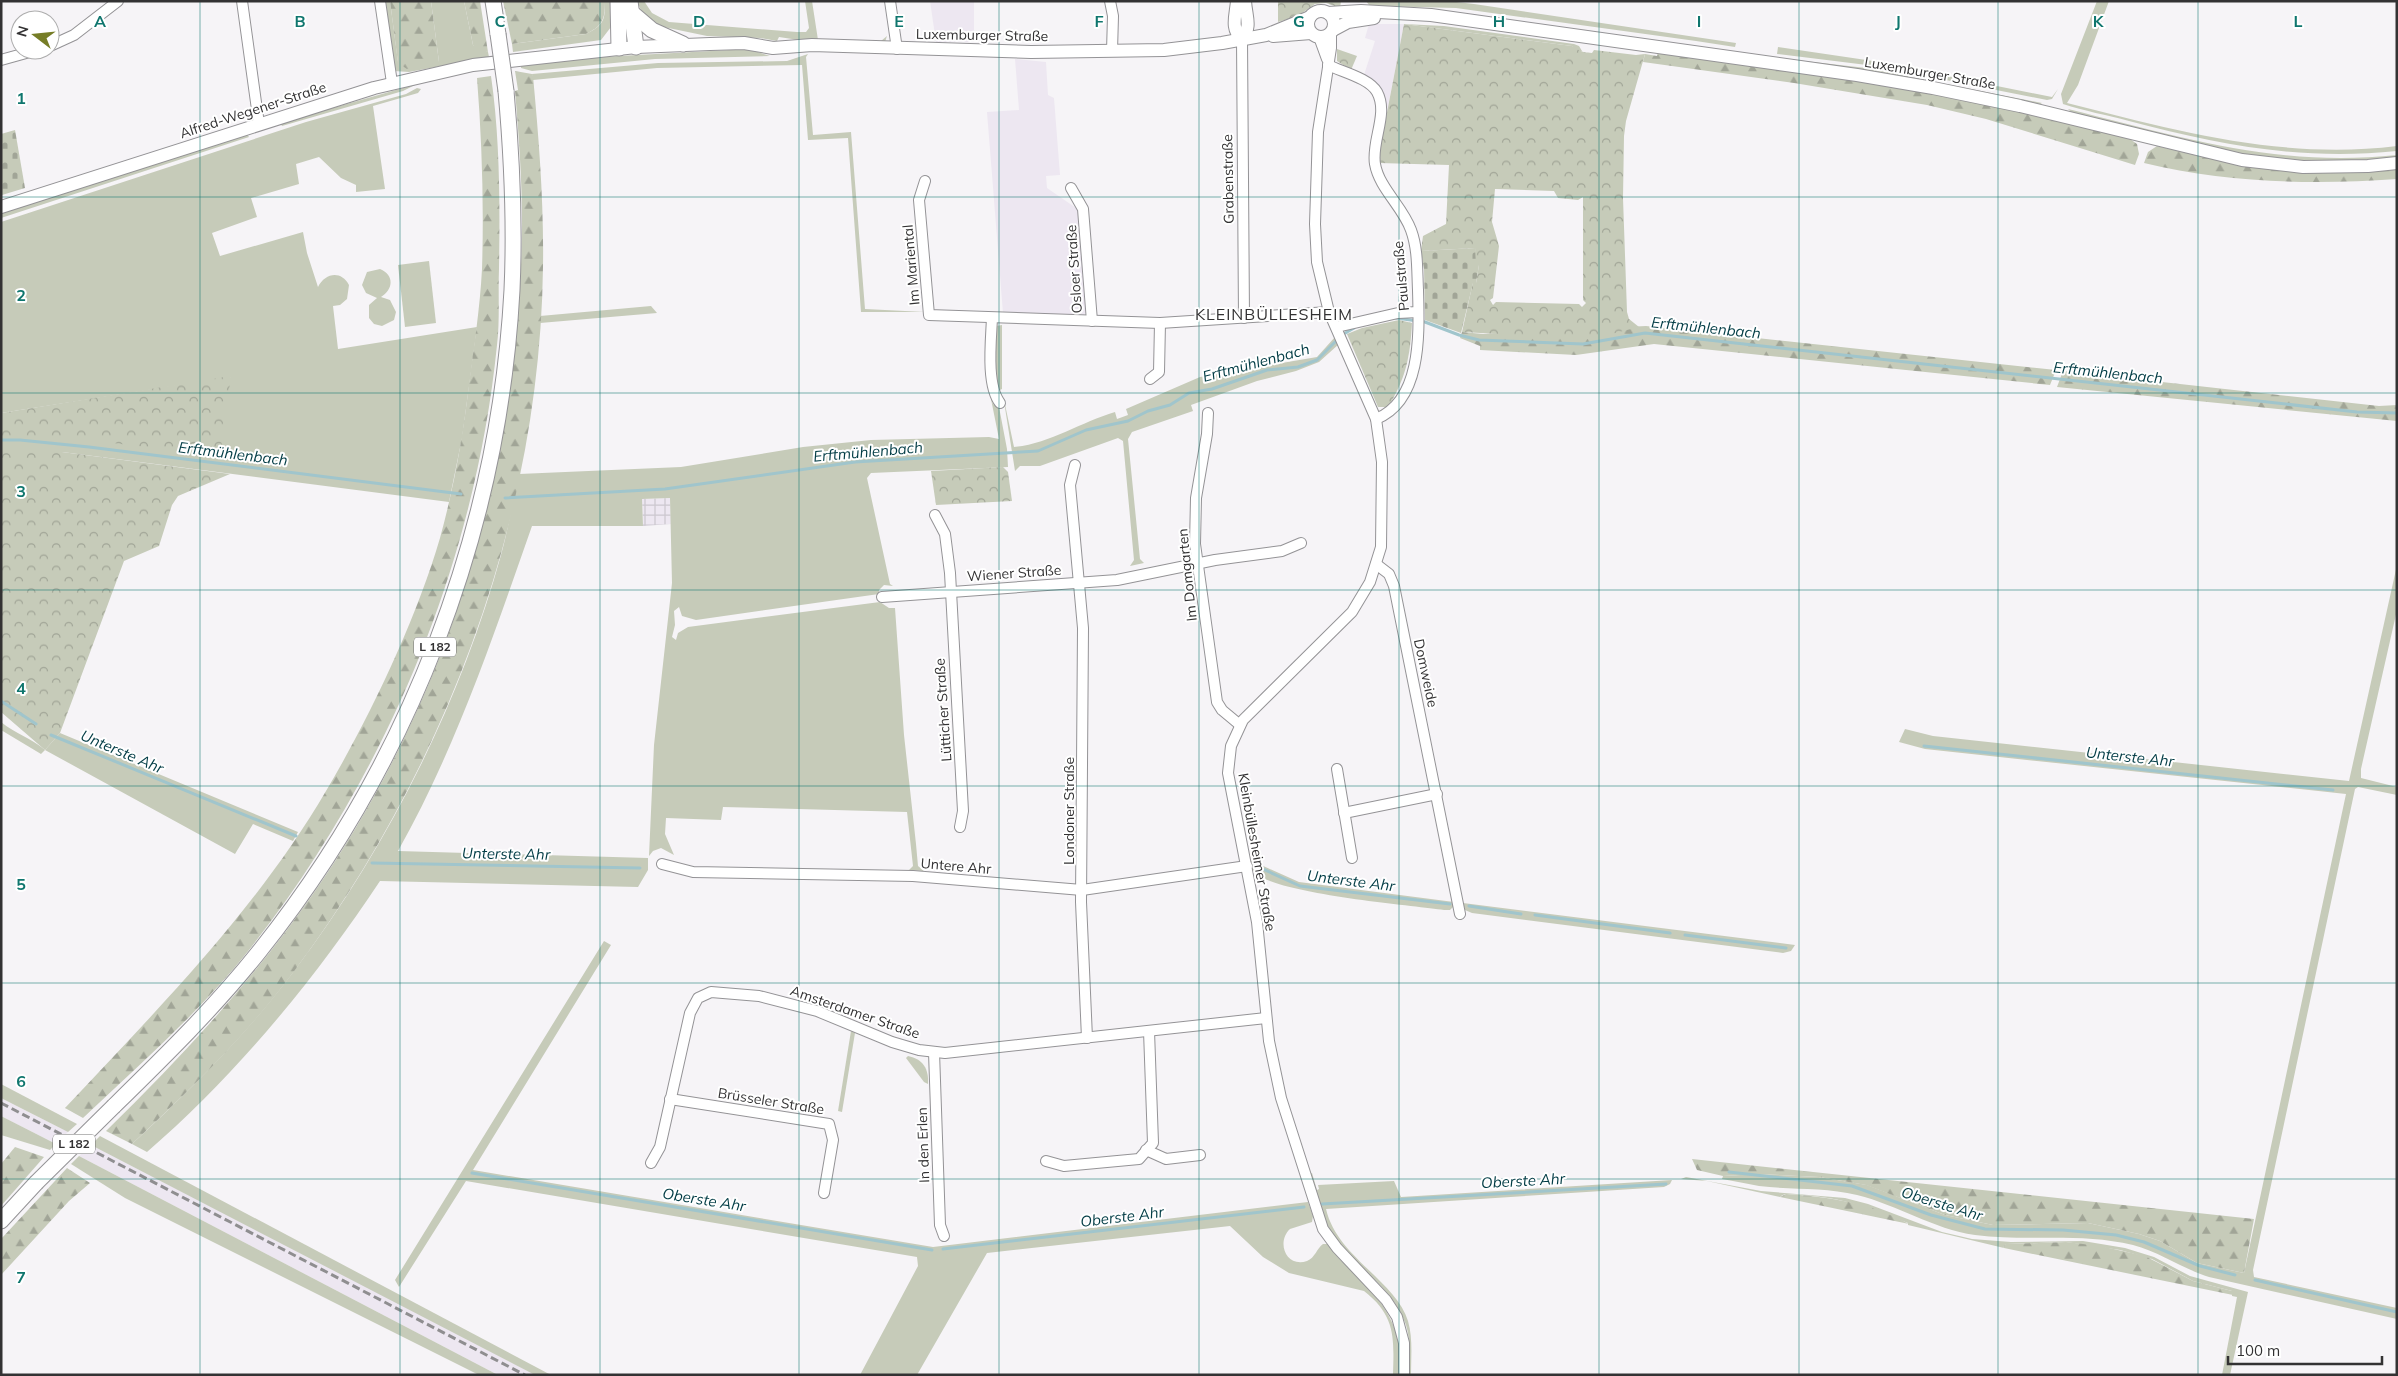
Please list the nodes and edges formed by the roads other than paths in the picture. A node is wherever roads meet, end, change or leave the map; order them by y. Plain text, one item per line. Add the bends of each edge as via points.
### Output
1 (118, 1) edge
2 (242, 1) edge
3 (380, 1) edge
4 (493, 1) edge
5 (618, 1) edge
6 (890, 1) edge
7 (1110, 1) edge
8 (1237, 1) edge
9 (1244, 1) edge
10 (631, 7) edge
11 (1328, 13) junction
12 (1310, 17) junction
13 (1454, 20) junction
14 (1324, 33) junction
15 (1266, 35) junction
16 (1242, 40) junction
17 (60, 41) edge
18 (683, 44) junction
19 (636, 47) junction
20 (619, 48) junction
21 (897, 49) junction
22 (1112, 51) junction
23 (518, 59) joint
24 (1328, 65) junction
25 (392, 83) junction
26 (260, 124) junction
27 (2397, 163) edge
28 (925, 181) dead end
29 (1071, 188) dead end
30 (1, 207) edge
31 (1328, 312) junction
32 (992, 318) junction
33 (1244, 318) junction
34 (1419, 318) junction
35 (1092, 321) junction
36 (1160, 323) junction
37 (1340, 333) junction
38 (1150, 379) dead end
39 (1000, 404) dead end
40 (1208, 413) dead end
41 (1376, 419) junction
42 (1075, 465) dead end
43 (935, 515) dead end
44 (1301, 543) dead end
45 (1197, 564) junction
46 (1376, 564) junction
47 (1080, 583) junction
48 (950, 591) junction
49 (882, 597) dead end
50 (1240, 725) junction
51 (1337, 769) dead end
52 (1437, 794) junction
53 (1344, 813) junction
54 (960, 827) dead end
55 (1352, 858) dead end
56 (662, 864) dead end
57 (1247, 866) junction
58 (1082, 890) junction
59 (1460, 914) dead end
60 (1266, 1018) junction
61 (1148, 1031) junction
62 (1087, 1038) junction
63 (934, 1052) junction
64 (670, 1099) junction
65 (1146, 1150) junction
66 (1200, 1155) dead end
67 (1046, 1161) dead end
68 (651, 1163) dead end
69 (824, 1193) dead end
70 (1, 1221) edge
71 (944, 1236) dead end
72 (1404, 1375) edge

1 - 17 street via 74,35
2 - 26 street
3 - 25 street
4 - 70 main road, L 182, bridge via 506,91 512,169 510,306 503,381 478,512 435,648 384,761 343,833 301,897 213,1006
5 - 20 main road
6 - 21 street
7 - 22 street
8 - 16 street via 1234,29
9 - 16 street via 1249,24
10 - 18 main road via 652,30
10 - 19 main road
11 - 12 street, Luxemburger Straße via 1318,11
11 - 13 street, Luxemburger Straße via 1413,14
11 - 14 street via 1334,19
12 - 14 street via 1308,25
12 - 15 street, Luxemburger Straße
13 - 14 street, Luxemburger Straße via 1377,18 1348,22
13 - 27 street, Luxemburger Straße via 1913,85 2020,106 2242,160 2302,167
14 - 15 street, Luxemburger Straße
14 - 24 street, Kleinbüllesheimer Straße
15 - 16 street, Luxemburger Straße
16 - 22 street, Luxemburger Straße via 1176,49
16 - 33 street, Grabenstraße
18 - 19 street, Luxemburger Straße
18 - 21 street, Luxemburger Straße
19 - 20 street, Luxemburger Straße
20 - 23 street, Luxemburger Straße
21 - 22 street, Luxemburger Straße
23 - 25 street, Alfred-Wegener-Straße via 473,65
24 - 31 street, Kleinbüllesheimer Straße via 1318,132 1315,224 1317,262
24 - 34 street, Paulstraße via 1369,84 1377,93 1380,111 1375,164 1411,231
25 - 26 street, Alfred-Wegener-Straße
26 - 30 street, Alfred-Wegener-Straße
28 - 32 street, Im Mariental via 919,200 929,315
29 - 35 street, Osloer Straße via 1083,209
31 - 33 street, Im Mariental
31 - 37 street, Kleinbüllesheimer Straße
32 - 35 street, Im Mariental
32 - 39 street via 992,382
33 - 36 street, Im Mariental
34 - 37 street via 1398,313
34 - 41 street, Paulstraße via 1414,362 1406,388 1392,410
35 - 36 street, Im Mariental
36 - 38 street via 1159,372
37 - 41 street, Kleinbüllesheimer Straße
40 - 45 street, Im Domgarten via 1196,498
41 - 46 street, Kleinbüllesheimer Straße via 1382,462 1381,547
42 - 47 street, Wiener Straße via 1070,485
43 - 48 street, Wiener Straße via 945,534
44 - 45 street, Wiener Straße via 1282,551
45 - 47 street, Wiener Straße via 1117,580
45 - 50 street, Im Domgarten via 1218,702 1222,710
46 - 50 street, Kleinbüllesheimer Straße via 1364,592 1345,620 1255,706
46 - 52 street, Domweide via 1389,574 1394,586
47 - 48 street, Wiener Straße
47 - 58 street, Londoner Straße via 1083,628
48 - 49 street, Wiener Straße
48 - 54 street, Lütticher Straße via 963,810
50 - 57 street, Kleinbüllesheimer Straße via 1230,746 1228,773
51 - 53 street
52 - 53 street
52 - 59 street, Domweide
53 - 55 street
56 - 58 street, Untere Ahr via 693,872 913,876
57 - 58 street, Untere Ahr
57 - 60 street, Kleinbüllesheimer Straße via 1260,940
58 - 62 street, Londoner Straße
60 - 61 street, Amsterdamer Straße
60 - 72 street, Kleinbüllesheimer Straße via 1278,1086 1316,1213 1337,1248 1393,1309 1403,1334
61 - 62 street, Amsterdamer Straße
61 - 65 street via 1153,1143
62 - 63 street, Amsterdamer Straße
63 - 64 street, Amsterdamer Straße via 892,1042 790,1003 734,992 711,992 698,998 690,1013
63 - 71 street, In den Erlen via 940,1225
64 - 68 street, Amsterdamer Straße via 660,1147
64 - 69 street, Brüsseler Straße via 829,1124 833,1140
65 - 66 street via 1166,1159
65 - 67 street via 1139,1158 1131,1159 1064,1166

